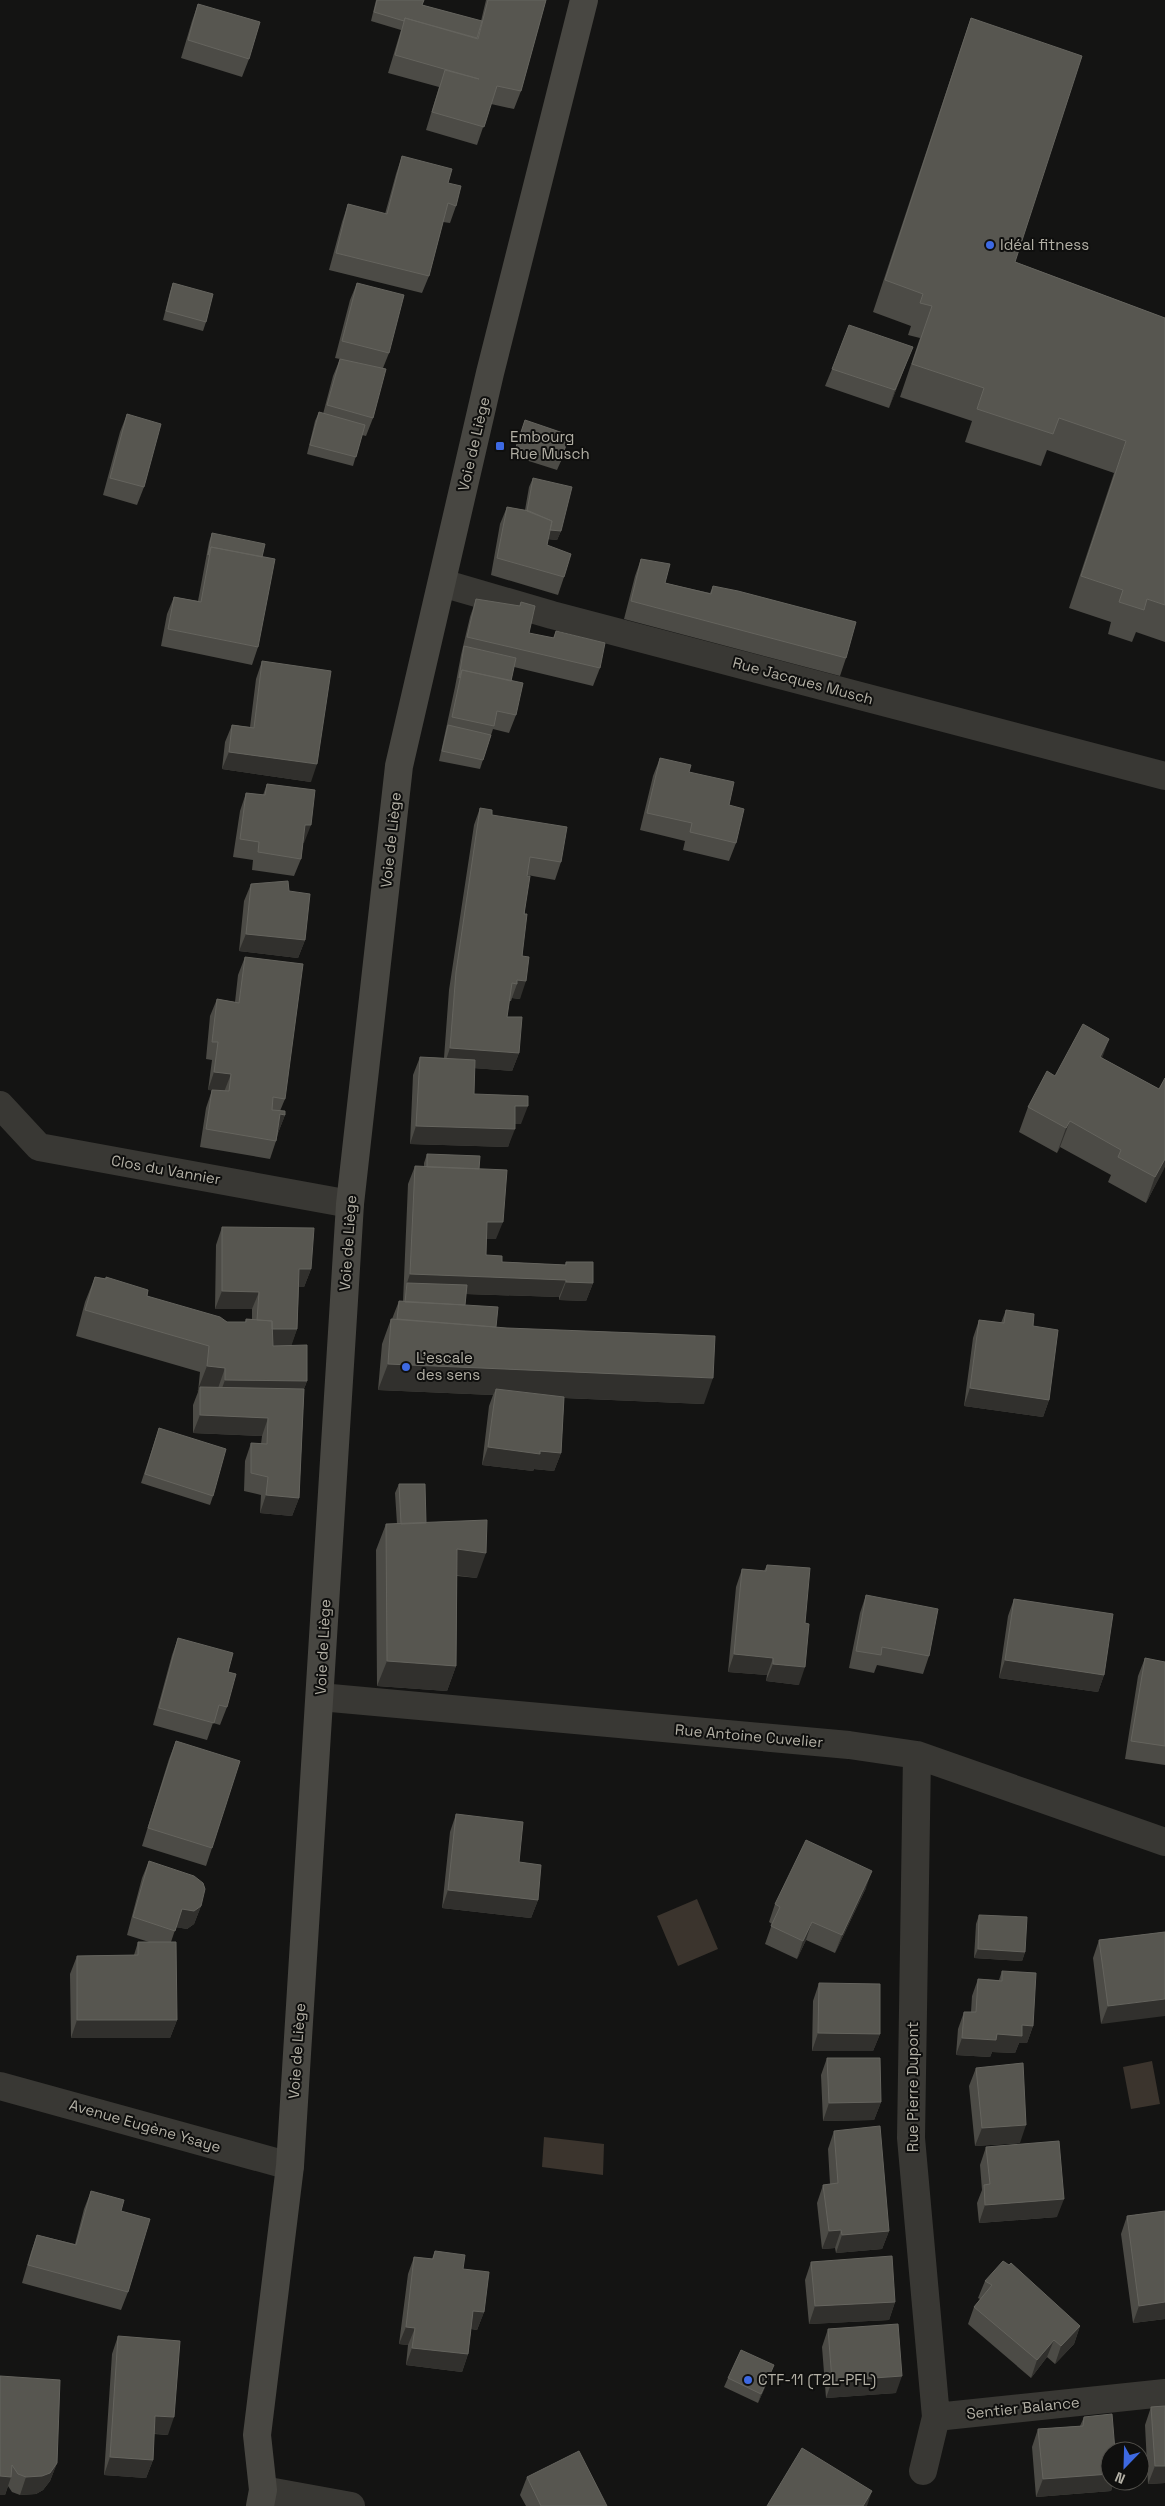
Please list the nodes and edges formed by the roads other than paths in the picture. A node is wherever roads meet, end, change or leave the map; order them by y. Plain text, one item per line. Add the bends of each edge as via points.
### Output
1 (584, 0) edge
2 (442, 583) junction
3 (1165, 776) edge
4 (0, 1105) edge
5 (350, 1204) junction
6 (320, 1697) junction
7 (916, 1755) junction
8 (1165, 1842) edge
9 (0, 2086) edge
10 (290, 2166) junction
11 (1165, 2392) edge
12 (936, 2417) junction
13 (923, 2471) dead end
14 (262, 2498) edge
15 (351, 2506) edge

1 - 2 street, Voie de Liège via 490,372
2 - 3 street, Rue Jacques Musch via 552,615
2 - 5 street, Voie de Liège via 399,766
4 - 5 street, Clos du Vannier via 39,1147
5 - 6 street, Voie de Liège
6 - 7 street, Rue Antoine Cuvelier via 849,1745
6 - 10 street, Voie de Liège
7 - 8 street, Rue Antoine Cuvelier
7 - 12 street, Rue Pierre Dupont via 911,2138
9 - 10 street, Avenue Eugène Ysaye
10 - 14 street, Voie de Liège via 258,2435
11 - 12 street, Sentier Balance
12 - 13 street
14 - 15 street

